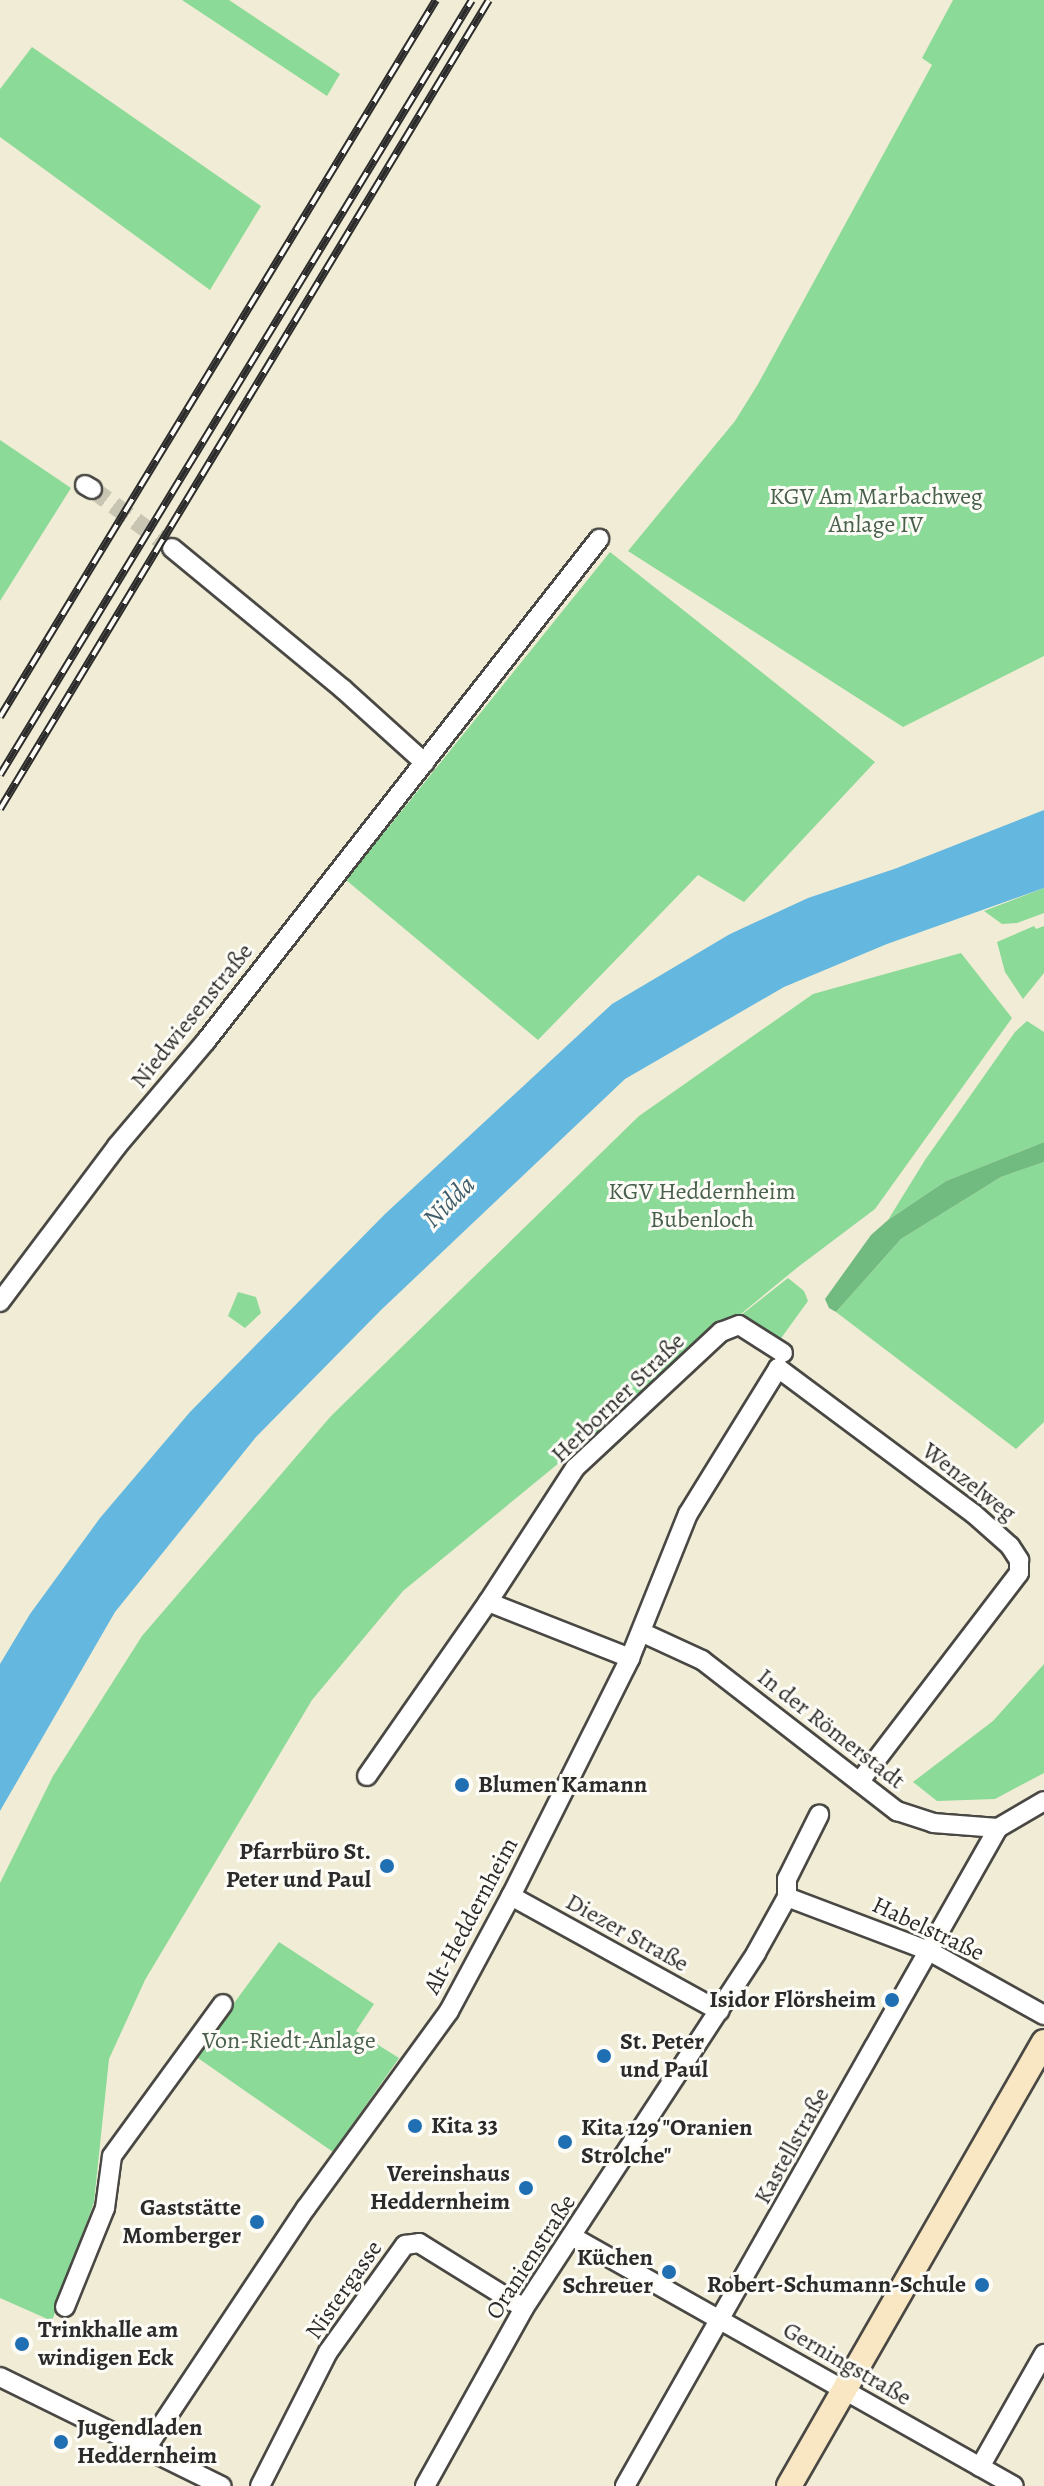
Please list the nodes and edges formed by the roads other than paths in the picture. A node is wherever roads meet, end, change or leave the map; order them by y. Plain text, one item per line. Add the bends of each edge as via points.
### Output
1 (599, 539) dead end
2 (172, 548) tunnel mouth
3 (425, 763) junction
4 (0, 1302) edge
5 (781, 1360) junction
6 (488, 1602) junction
7 (641, 1632) junction
8 (630, 1658) junction
9 (367, 1776) dead end
10 (859, 1782) junction
11 (1044, 1801) edge
12 (819, 1815) dead end
13 (998, 1828) junction
14 (511, 1896) junction
15 (787, 1897) junction
16 (929, 1951) junction
17 (223, 2004) dead end
18 (719, 2011) junction
19 (1044, 2015) edge
20 (1044, 2042) edge
21 (573, 2237) junction
22 (65, 2307) dead end
23 (524, 2308) junction
24 (721, 2320) junction
25 (1044, 2354) edge
26 (0, 2377) edge
27 (844, 2390) junction
28 (145, 2450) junction
29 (980, 2467) junction
30 (222, 2486) edge
31 (260, 2486) edge
32 (425, 2486) edge
33 (625, 2486) edge
34 (789, 2486) edge
35 (1014, 2486) edge

1 - 3 street, Niedwiesenstraße
2 - 3 street
3 - 4 street, Niedwiesenstraße via 117,1146
5 - 6 street, Herborner Straße via 739,1325 721,1332 575,1468
5 - 7 street, Alt-Heddernheim via 688,1514
5 - 10 street, Wenzelweg via 974,1514 1019,1560 1019,1573
6 - 8 street
6 - 9 street, Herborner Straße
7 - 8 street, Alt-Heddernheim
7 - 10 street, In der Römerstadt via 702,1660
8 - 14 street, Alt-Heddernheim
10 - 13 street, In der Römerstadt via 897,1811 933,1823
11 - 13 street
12 - 15 street, Oranienstraße via 787,1879
13 - 16 street, Kastellstraße
14 - 18 street, Diezer Straße
14 - 28 street, Alt-Heddernheim via 449,2011 306,2208
15 - 16 street, Habelstraße
15 - 18 street, Oranienstraße
16 - 19 street, Habelstraße
16 - 24 street, Kastellstraße
17 - 22 street via 112,2156 105,2208
18 - 21 street, Oranienstraße
20 - 27 street
21 - 23 street, Oranienstraße
21 - 24 street, Gerningstraße
23 - 31 street, Nistergasse via 419,2243 405,2245 328,2352
23 - 32 street, Oranienstraße
24 - 27 street, Gerningstraße
24 - 33 street, Kastellstraße
25 - 29 street
26 - 28 street
27 - 29 street, Gerningstraße
27 - 34 street
28 - 30 street
29 - 35 street, Gerningstraße

